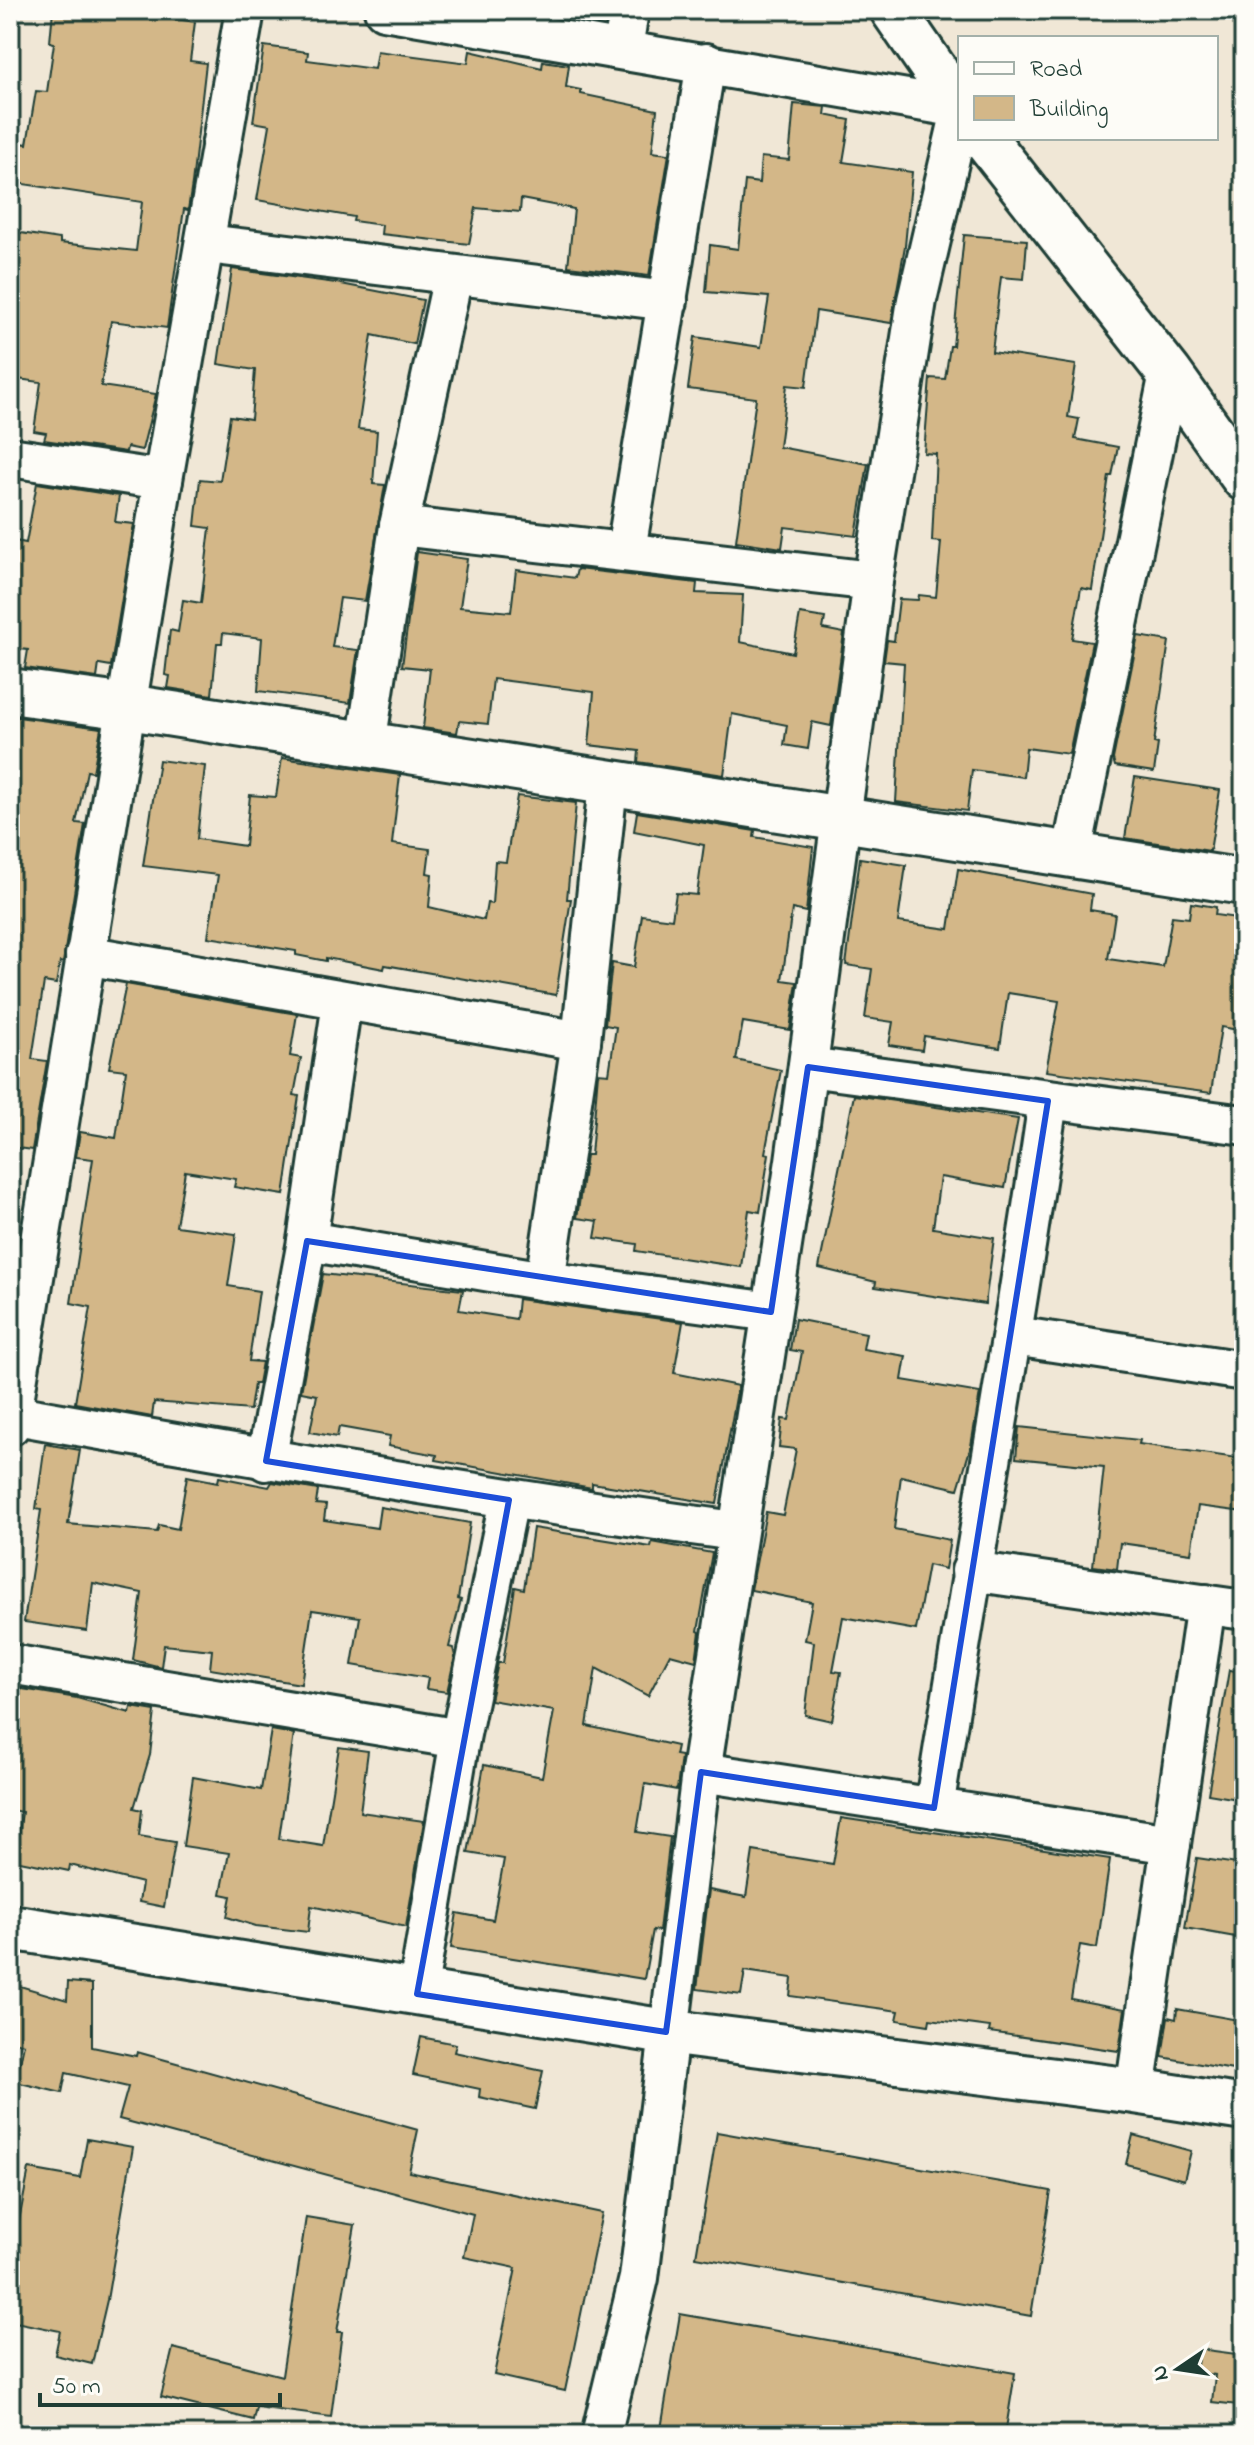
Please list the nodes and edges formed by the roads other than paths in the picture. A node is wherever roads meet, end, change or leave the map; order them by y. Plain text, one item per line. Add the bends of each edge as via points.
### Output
1 (245, 10) edge
2 (384, 10) edge
3 (629, 10) edge
4 (893, 10) edge
5 (623, 49) junction
6 (706, 63) junction
7 (958, 105) edge
8 (958, 108) edge
9 (958, 124) edge
10 (986, 140) edge
11 (207, 244) junction
12 (453, 276) junction
13 (668, 301) junction
14 (1169, 373) junction
15 (10, 457) edge
16 (1244, 478) edge
17 (163, 480) junction
18 (399, 526) junction
19 (626, 550) junction
20 (873, 581) junction
21 (10, 691) edge
22 (128, 707) junction
23 (366, 745) junction
24 (608, 784) junction
25 (844, 819) junction
26 (1071, 857) junction
27 (1244, 882) edge
28 (85, 955) junction
29 (342, 1002) junction
30 (581, 1041) junction
31 (808, 1067) junction
32 (1048, 1101) junction
33 (1244, 1125) edge
34 (307, 1241) junction
35 (545, 1281) junction
36 (771, 1312) junction
37 (1014, 1336) junction
38 (1244, 1371) edge
39 (11, 1418) edge
40 (266, 1461) junction
41 (509, 1500) junction
42 (735, 1531) junction
43 (971, 1571) junction
44 (1206, 1604) junction
45 (1244, 1610) edge
46 (10, 1664) edge
47 (460, 1739) junction
48 (701, 1772) junction
49 (934, 1808) junction
50 (1171, 1844) junction
51 (10, 1927) edge
52 (417, 1994) junction
53 (666, 2032) junction
54 (1135, 2091) junction
55 (1244, 2108) edge
56 (601, 2435) edge

1 - 11 street
2 - 5 street
3 - 5 street
4 - 7 main road
5 - 6 street
6 - 8 street
6 - 13 street
9 - 20 street via 917,300
10 - 14 main road
11 - 12 street
11 - 17 street
12 - 13 street
12 - 18 street
13 - 19 street
14 - 16 main road
14 - 26 street
15 - 17 street
17 - 22 street
18 - 19 street
18 - 23 street
19 - 20 street
20 - 25 street
21 - 22 main road
22 - 23 main road
22 - 28 street
23 - 24 main road
24 - 25 main road
24 - 30 street
25 - 26 main road
25 - 31 street
26 - 27 main road
28 - 29 street
28 - 39 street
29 - 30 street
29 - 34 street
30 - 35 street
31 - 32 street
31 - 36 street
32 - 33 street
32 - 37 street
34 - 35 street
34 - 40 street
35 - 36 street
36 - 42 street
37 - 38 street
37 - 43 street
39 - 40 street
40 - 41 street
41 - 42 street
41 - 47 street
42 - 48 street
43 - 44 street
43 - 49 street
44 - 45 street
44 - 50 street
46 - 47 street
47 - 52 street
48 - 49 street
48 - 53 street
49 - 50 street
50 - 54 street
51 - 52 main road
52 - 53 main road
53 - 54 main road
53 - 56 street via 639,2278
54 - 55 main road

